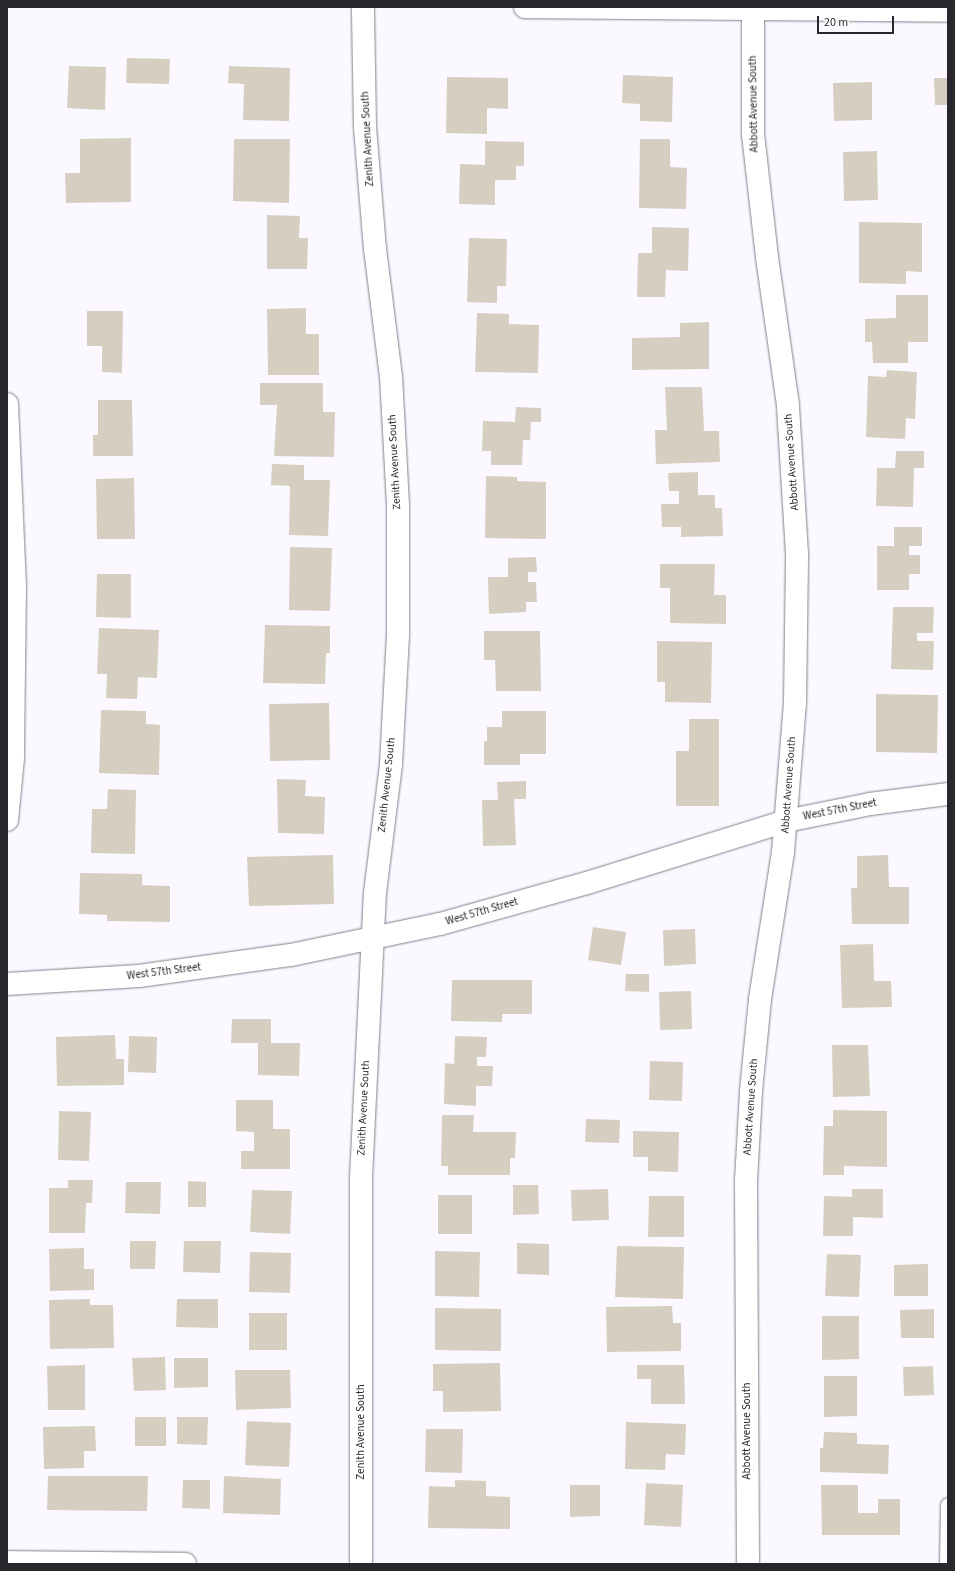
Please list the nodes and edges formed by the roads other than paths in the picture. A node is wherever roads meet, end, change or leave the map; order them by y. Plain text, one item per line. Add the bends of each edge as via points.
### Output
1 (363, 7) edge
2 (525, 7) edge
3 (555, 7) edge
4 (753, 8) edge
5 (941, 10) edge
6 (7, 404) edge
7 (948, 794) edge
8 (7, 820) edge
9 (786, 821) junction
10 (373, 938) junction
11 (7, 984) edge
12 (948, 1505) edge
13 (7, 1562) edge
14 (185, 1564) edge
15 (361, 1564) edge
16 (748, 1564) edge
17 (947, 1564) edge

1 - 10 street, Zenith Avenue South via 365,127 375,249 391,377 398,505 398,635 391,764 375,892
2 - 3 street
3 - 4 street
4 - 5 street
4 - 9 street, Abbott Avenue South via 753,134 788,405 798,554 795,704
6 - 8 street via 15,586 13,758
7 - 9 street, West 57th Street via 870,804
9 - 10 street, West 57th Street via 580,885 440,924
9 - 16 street, Abbott Avenue South via 760,999 746,1181
10 - 11 street, West 57th Street via 291,955 139,976
10 - 15 street, Zenith Avenue South via 361,1178
12 - 17 lane
13 - 14 street

